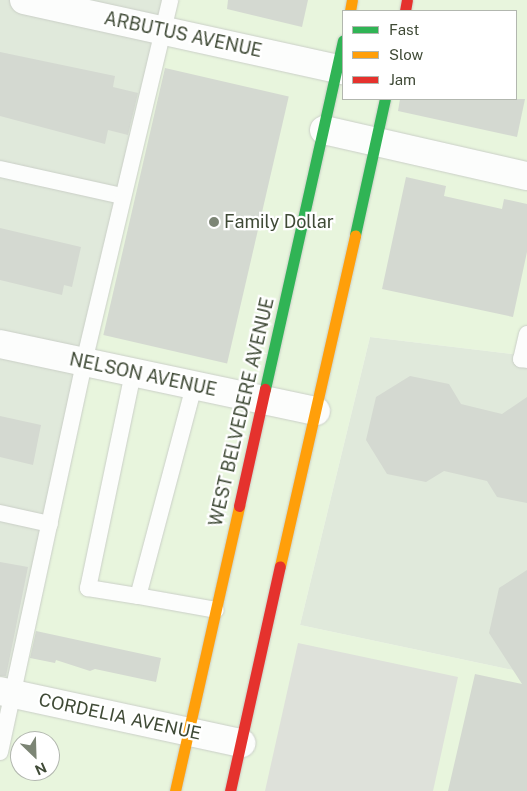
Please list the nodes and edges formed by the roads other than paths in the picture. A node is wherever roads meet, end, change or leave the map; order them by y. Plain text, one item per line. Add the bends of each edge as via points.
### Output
1 (24, 0) edge
2 (170, 0) edge
3 (163, 31) junction
4 (342, 51) edge
5 (340, 70) edge
6 (385, 100) edge
7 (324, 130) junction
8 (376, 142) junction
9 (0, 169) edge
10 (527, 176) edge
11 (122, 196) junction
12 (527, 334) edge
13 (0, 344) edge
14 (527, 360) edge
15 (84, 362) junction
16 (133, 373) junction
17 (194, 386) junction
18 (262, 401) junction
19 (316, 411) junction
20 (0, 513) edge
21 (50, 524) junction
22 (138, 596) junction
23 (216, 610) junction
24 (6, 692) edge
25 (188, 732) junction
26 (241, 743) junction
27 (0, 752) edge
28 (175, 791) edge
29 (230, 791) edge

1 - 3 street, ARBUTUS AVENUE
2 - 3 lane
3 - 5 street, ARBUTUS AVENUE
3 - 11 lane
4 - 5 main road, WEST BELVEDERE AVENUE
5 - 7 main road, WEST BELVEDERE AVENUE
6 - 8 main road
7 - 8 street
7 - 18 main road, WEST BELVEDERE AVENUE
8 - 10 street
8 - 19 main road
9 - 11 lane
11 - 15 lane
12 - 14 lane via 521,359
13 - 15 street, NELSON AVENUE
15 - 16 street, NELSON AVENUE
15 - 21 lane
16 - 17 street, NELSON AVENUE
16 - 22 lane via 88,588
17 - 18 street, NELSON AVENUE
17 - 22 lane
18 - 19 street, NELSON AVENUE
18 - 23 main road, WEST BELVEDERE AVENUE
19 - 26 main road
20 - 21 lane
21 - 24 lane
22 - 23 lane
23 - 25 main road, WEST BELVEDERE AVENUE
24 - 25 street, CORDELIA AVENUE
24 - 27 lane
25 - 26 street, CORDELIA AVENUE
25 - 28 main road, WEST BELVEDERE AVENUE
26 - 29 main road

